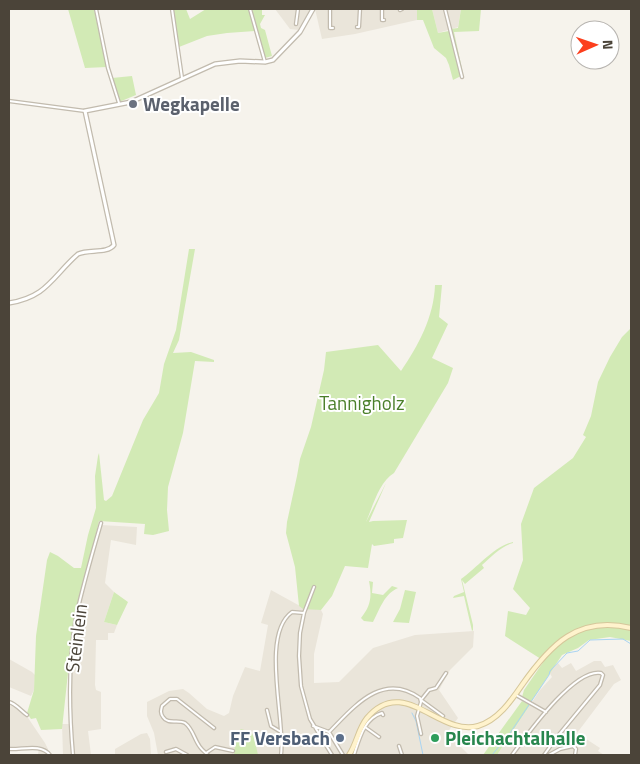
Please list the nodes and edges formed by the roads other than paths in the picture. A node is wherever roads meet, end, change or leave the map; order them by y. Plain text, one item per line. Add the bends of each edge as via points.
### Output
1 (96, 9) edge
2 (172, 9) edge
3 (250, 9) edge
4 (298, 9) edge
5 (313, 9) edge
6 (330, 9) edge
7 (360, 9) edge
8 (382, 9) edge
9 (445, 9) edge
10 (384, 20) dead end
11 (296, 24) dead end
12 (357, 27) dead end
13 (333, 28) dead end
14 (265, 62) junction
15 (462, 77) dead end
16 (182, 79) junction
17 (9, 101) edge
18 (120, 105) junction
19 (86, 111) junction
20 (9, 302) edge
21 (101, 523) dead end
22 (314, 587) dead end
23 (302, 612) junction
24 (631, 628) edge
25 (446, 673) dead end
26 (516, 695) junction
27 (421, 700) junction
28 (9, 702) edge
29 (419, 707) junction
30 (267, 710) dead end
31 (546, 712) junction
32 (27, 714) dead end
33 (383, 715) dead end
34 (442, 718) junction
35 (313, 726) junction
36 (365, 727) junction
37 (214, 728) dead end
38 (281, 732) junction
39 (329, 732) junction
40 (421, 734) dead end
41 (379, 737) dead end
42 (398, 746) dead end
43 (9, 749) edge
44 (232, 751) dead end
45 (166, 752) dead end
46 (207, 754) edge
47 (50, 755) edge
48 (73, 755) edge
49 (187, 755) edge
50 (281, 755) edge
51 (332, 755) edge
52 (343, 755) edge
53 (349, 755) edge
54 (354, 755) edge
55 (401, 755) edge
56 (512, 755) edge
57 (544, 755) edge
58 (549, 755) edge
59 (575, 755) edge

1 - 18 street via 108,68
2 - 16 street
3 - 14 street
4 - 11 street
5 - 14 street via 300,32 276,58
6 - 13 street via 330,28
7 - 12 street via 360,27
8 - 10 street
9 - 15 street
14 - 16 street via 226,62
16 - 18 street
17 - 19 street
18 - 19 street
19 - 20 street via 114,245 111,249 78,254 38,294
21 - 48 street, Steinlein via 74,629 70,709
22 - 23 street
23 - 35 street via 298,656 308,716
23 - 38 street via 292,612 286,617 278,642 276,678
24 - 26 main road via 600,626 575,633 552,647
25 - 27 street via 436,688 428,690
26 - 31 street
26 - 34 main road via 497,715 480,725 459,726
27 - 29 street
27 - 34 street
27 - 39 street via 399,689 372,693
28 - 32 street
29 - 34 main road
29 - 40 street via 417,716
29 - 53 main road via 406,702 392,703 374,711 362,725
30 - 38 street via 271,726
31 - 56 street
31 - 57 street via 576,682 590,674 603,675 600,685
33 - 36 street via 382,712 376,714
35 - 39 street
35 - 51 street
36 - 41 street
36 - 54 street
37 - 46 street via 177,699 170,699 160,711 163,718 185,724
38 - 50 street
39 - 52 street
42 - 55 street
43 - 47 street via 38,748
44 - 46 street via 215,747
45 - 49 street via 176,749
58 - 59 street via 573,746

